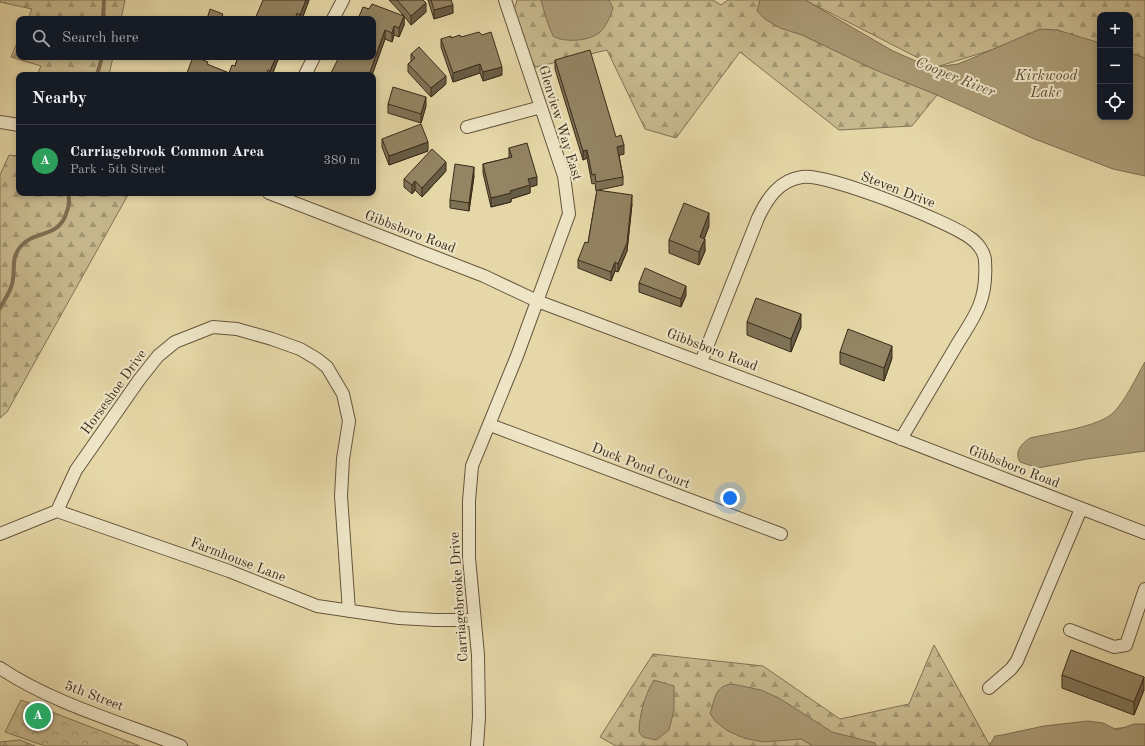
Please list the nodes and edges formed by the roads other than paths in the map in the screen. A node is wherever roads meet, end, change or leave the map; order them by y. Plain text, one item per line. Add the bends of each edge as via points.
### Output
1 (343, 0) edge
2 (505, 0) edge
3 (335, 16) edge
4 (312, 60) edge
5 (306, 72) edge
6 (541, 107) junction
7 (0, 122) edge
8 (16, 125) edge
9 (467, 127) dead end
10 (277, 196) edge
11 (537, 301) junction
12 (701, 362) junction
13 (490, 425) junction
14 (901, 439) junction
15 (1081, 509) junction
16 (57, 511) junction
17 (1145, 533) edge
18 (0, 534) edge
19 (780, 534) dead end
20 (1145, 589) edge
21 (349, 611) junction
22 (475, 620) junction
23 (1070, 630) dead end
24 (0, 668) edge
25 (989, 688) dead end
26 (181, 746) edge
27 (477, 746) edge

1 - 3 street
2 - 6 street, Glenview Way East
4 - 5 street
6 - 9 street
6 - 11 street, Glenview Way East via 564,176 569,214
7 - 8 street
10 - 11 street, Gibbsboro Road via 484,276
11 - 12 street, Gibbsboro Road
11 - 13 street, Glenview Way East
12 - 14 street, Gibbsboro Road
12 - 14 street, Steven Drive via 758,218 766,202 786,183 802,177 816,176 926,215 969,237 981,249 985,259 986,275 979,307
13 - 19 street, Duck Pond Court
13 - 22 street, Carriagebrooke Drive via 472,466 469,501 469,558
14 - 15 street, Gibbsboro Road
15 - 17 street, Gibbsboro Road
15 - 25 street via 1017,660 1011,669
16 - 18 street
16 - 21 street, Farmhouse Lane via 229,571 317,606
16 - 21 street, Horseshoe Drive via 76,470 125,399 158,356 175,342 213,327 238,329 272,339 300,349 317,359 327,367 343,394 349,421 341,496
20 - 23 street via 1126,645 1114,647
21 - 22 street, Farmhouse Lane via 399,618
22 - 27 street, Carriagebrooke Drive via 479,718
24 - 26 street, 5th Street via 48,694

